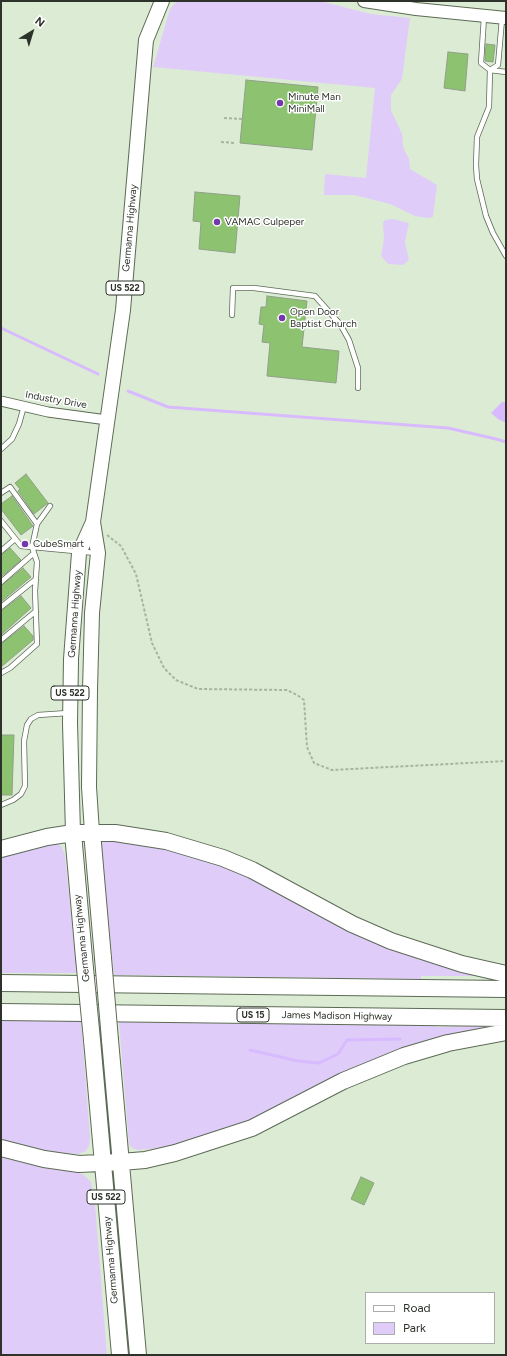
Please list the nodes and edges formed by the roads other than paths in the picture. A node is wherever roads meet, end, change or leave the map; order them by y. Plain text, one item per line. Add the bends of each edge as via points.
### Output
1 (162, 1) edge
2 (172, 1) edge
3 (364, 1) edge
4 (484, 16) junction
5 (504, 18) edge
6 (146, 52) junction
7 (490, 70) junction
8 (506, 72) edge
9 (506, 256) edge
10 (232, 315) dead end
11 (358, 388) dead end
12 (1, 401) edge
13 (24, 406) junction
14 (107, 420) junction
15 (1, 449) edge
16 (1, 493) edge
17 (50, 506) dead end
18 (1, 522) edge
19 (93, 522) junction
20 (38, 524) junction
21 (15, 539) junction
22 (32, 547) junction
23 (1, 551) edge
24 (79, 552) junction
25 (34, 553) junction
26 (98, 553) junction
27 (36, 579) junction
28 (1, 582) edge
29 (1, 607) edge
30 (36, 611) junction
31 (1, 640) edge
32 (1, 673) edge
33 (70, 713) junction
34 (1, 805) edge
35 (92, 832) junction
36 (73, 833) junction
37 (1, 849) edge
38 (506, 974) edge
39 (1, 983) edge
40 (506, 989) edge
41 (1, 1012) edge
42 (506, 1018) edge
43 (506, 1032) edge
44 (1, 1148) edge
45 (121, 1162) junction
46 (102, 1163) junction
47 (120, 1355) edge
48 (138, 1355) edge

1 - 6 main road, Germanna Highway / US 522 via 146,40
2 - 6 main road, Germanna Highway / US 522 via 162,16 153,42
3 - 4 street
4 - 5 street
4 - 7 lane via 481,63
5 - 7 lane via 498,65
6 - 14 main road, Germanna Highway / US 522 via 123,310
7 - 8 lane
7 - 9 lane via 489,107 477,137 477,180 486,216
10 - 11 lane via 233,288 254,288 315,296 340,324 349,340 358,368
12 - 13 street, Industry Drive
13 - 14 street, Industry Drive
13 - 15 lane via 12,438
14 - 19 main road, Germanna Highway / US 522
16 - 20 lane via 10,487
17 - 20 lane
18 - 21 lane
19 - 24 main road, Germanna Highway / US 522
19 - 26 main road, Germanna Highway / US 522
20 - 22 lane
21 - 22 lane via 21,546
21 - 23 lane
22 - 24 lane
22 - 25 lane
24 - 26 lane
24 - 33 main road, Germanna Highway / US 522 via 71,650
25 - 27 lane via 37,562
25 - 28 lane
26 - 35 main road, Germanna Highway / US 522 via 92,613 90,690 89,787
27 - 29 lane
27 - 30 lane
30 - 31 lane
30 - 32 lane via 37,644
33 - 34 lane via 38,715 31,719 24,741 24,786 21,794
33 - 36 main road, Germanna Highway / US 522
35 - 36 highway
35 - 38 highway via 143,836 201,850 252,870 352,924 391,941 462,964
35 - 45 highway, Germanna Highway / US 522, bridge
36 - 37 highway
36 - 46 highway, Germanna Highway / US 522, bridge
39 - 40 highway
41 - 42 highway, James Madison Highway / US 15
43 - 45 highway via 448,1043 404,1056 343,1081 252,1128 175,1153
44 - 46 highway via 63,1162
45 - 46 highway
45 - 48 highway, Germanna Highway / US 522
46 - 47 highway, Germanna Highway / US 522

